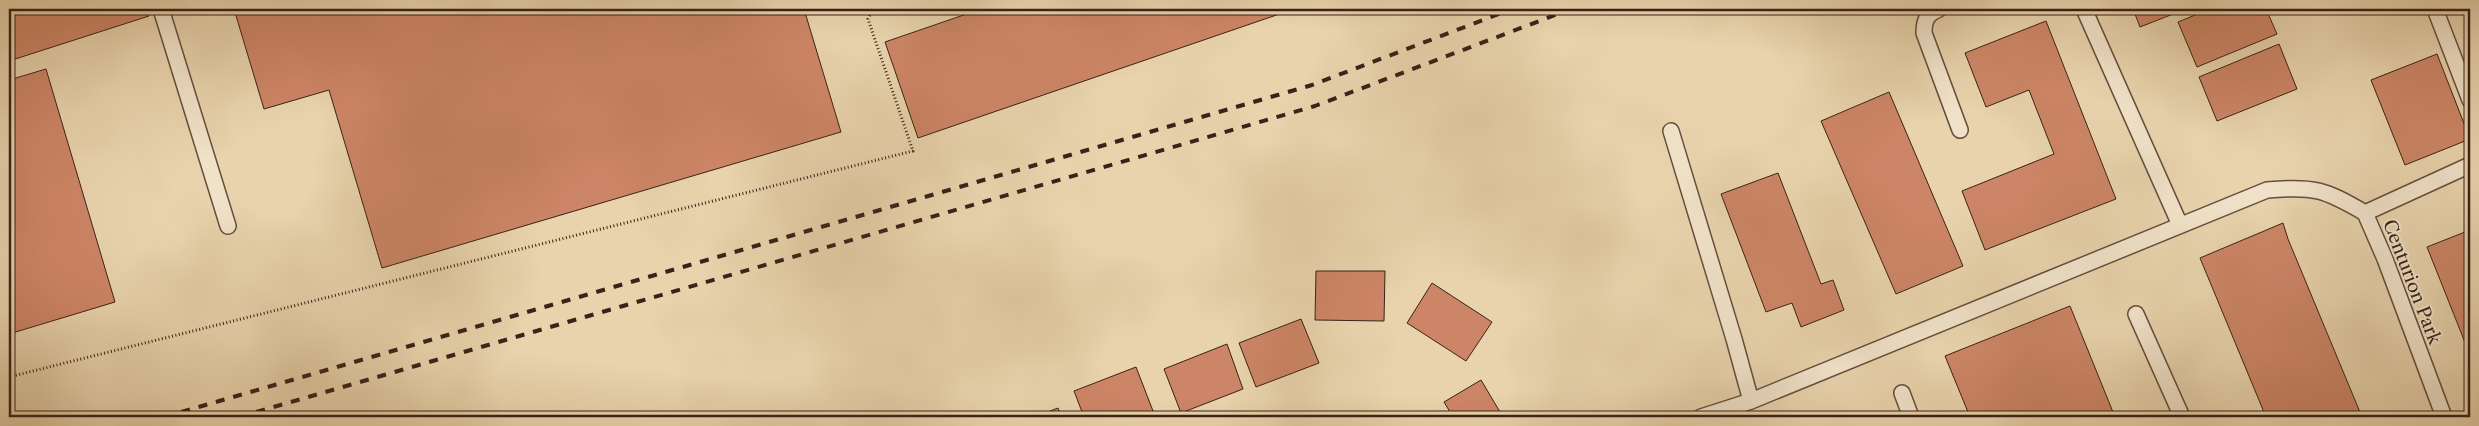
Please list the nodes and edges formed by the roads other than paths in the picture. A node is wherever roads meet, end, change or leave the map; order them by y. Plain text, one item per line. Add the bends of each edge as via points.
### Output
1 (161, 9) edge
2 (1940, 9) edge
3 (2084, 9) edge
4 (2435, 9) edge
5 (2470, 100) edge
6 (1960, 130) dead end
7 (1671, 131) dead end
8 (2470, 165) edge
9 (2365, 214) junction
10 (2180, 225) junction
11 (228, 226) dead end
12 (2136, 314) dead end
13 (1902, 393) dead end
14 (1751, 401) junction
15 (1701, 417) edge
16 (1911, 417) edge
17 (2182, 417) edge
18 (2444, 417) edge

1 - 11 lane
2 - 6 lane via 1930,12 1924,21 1924,33
3 - 10 lane
4 - 5 lane
7 - 14 lane
8 - 9 lane, Centurion Park
9 - 10 lane via 2326,192 2301,187 2267,190
9 - 18 lane, Centurion Park
10 - 14 lane
12 - 17 lane
13 - 16 lane
14 - 15 lane

